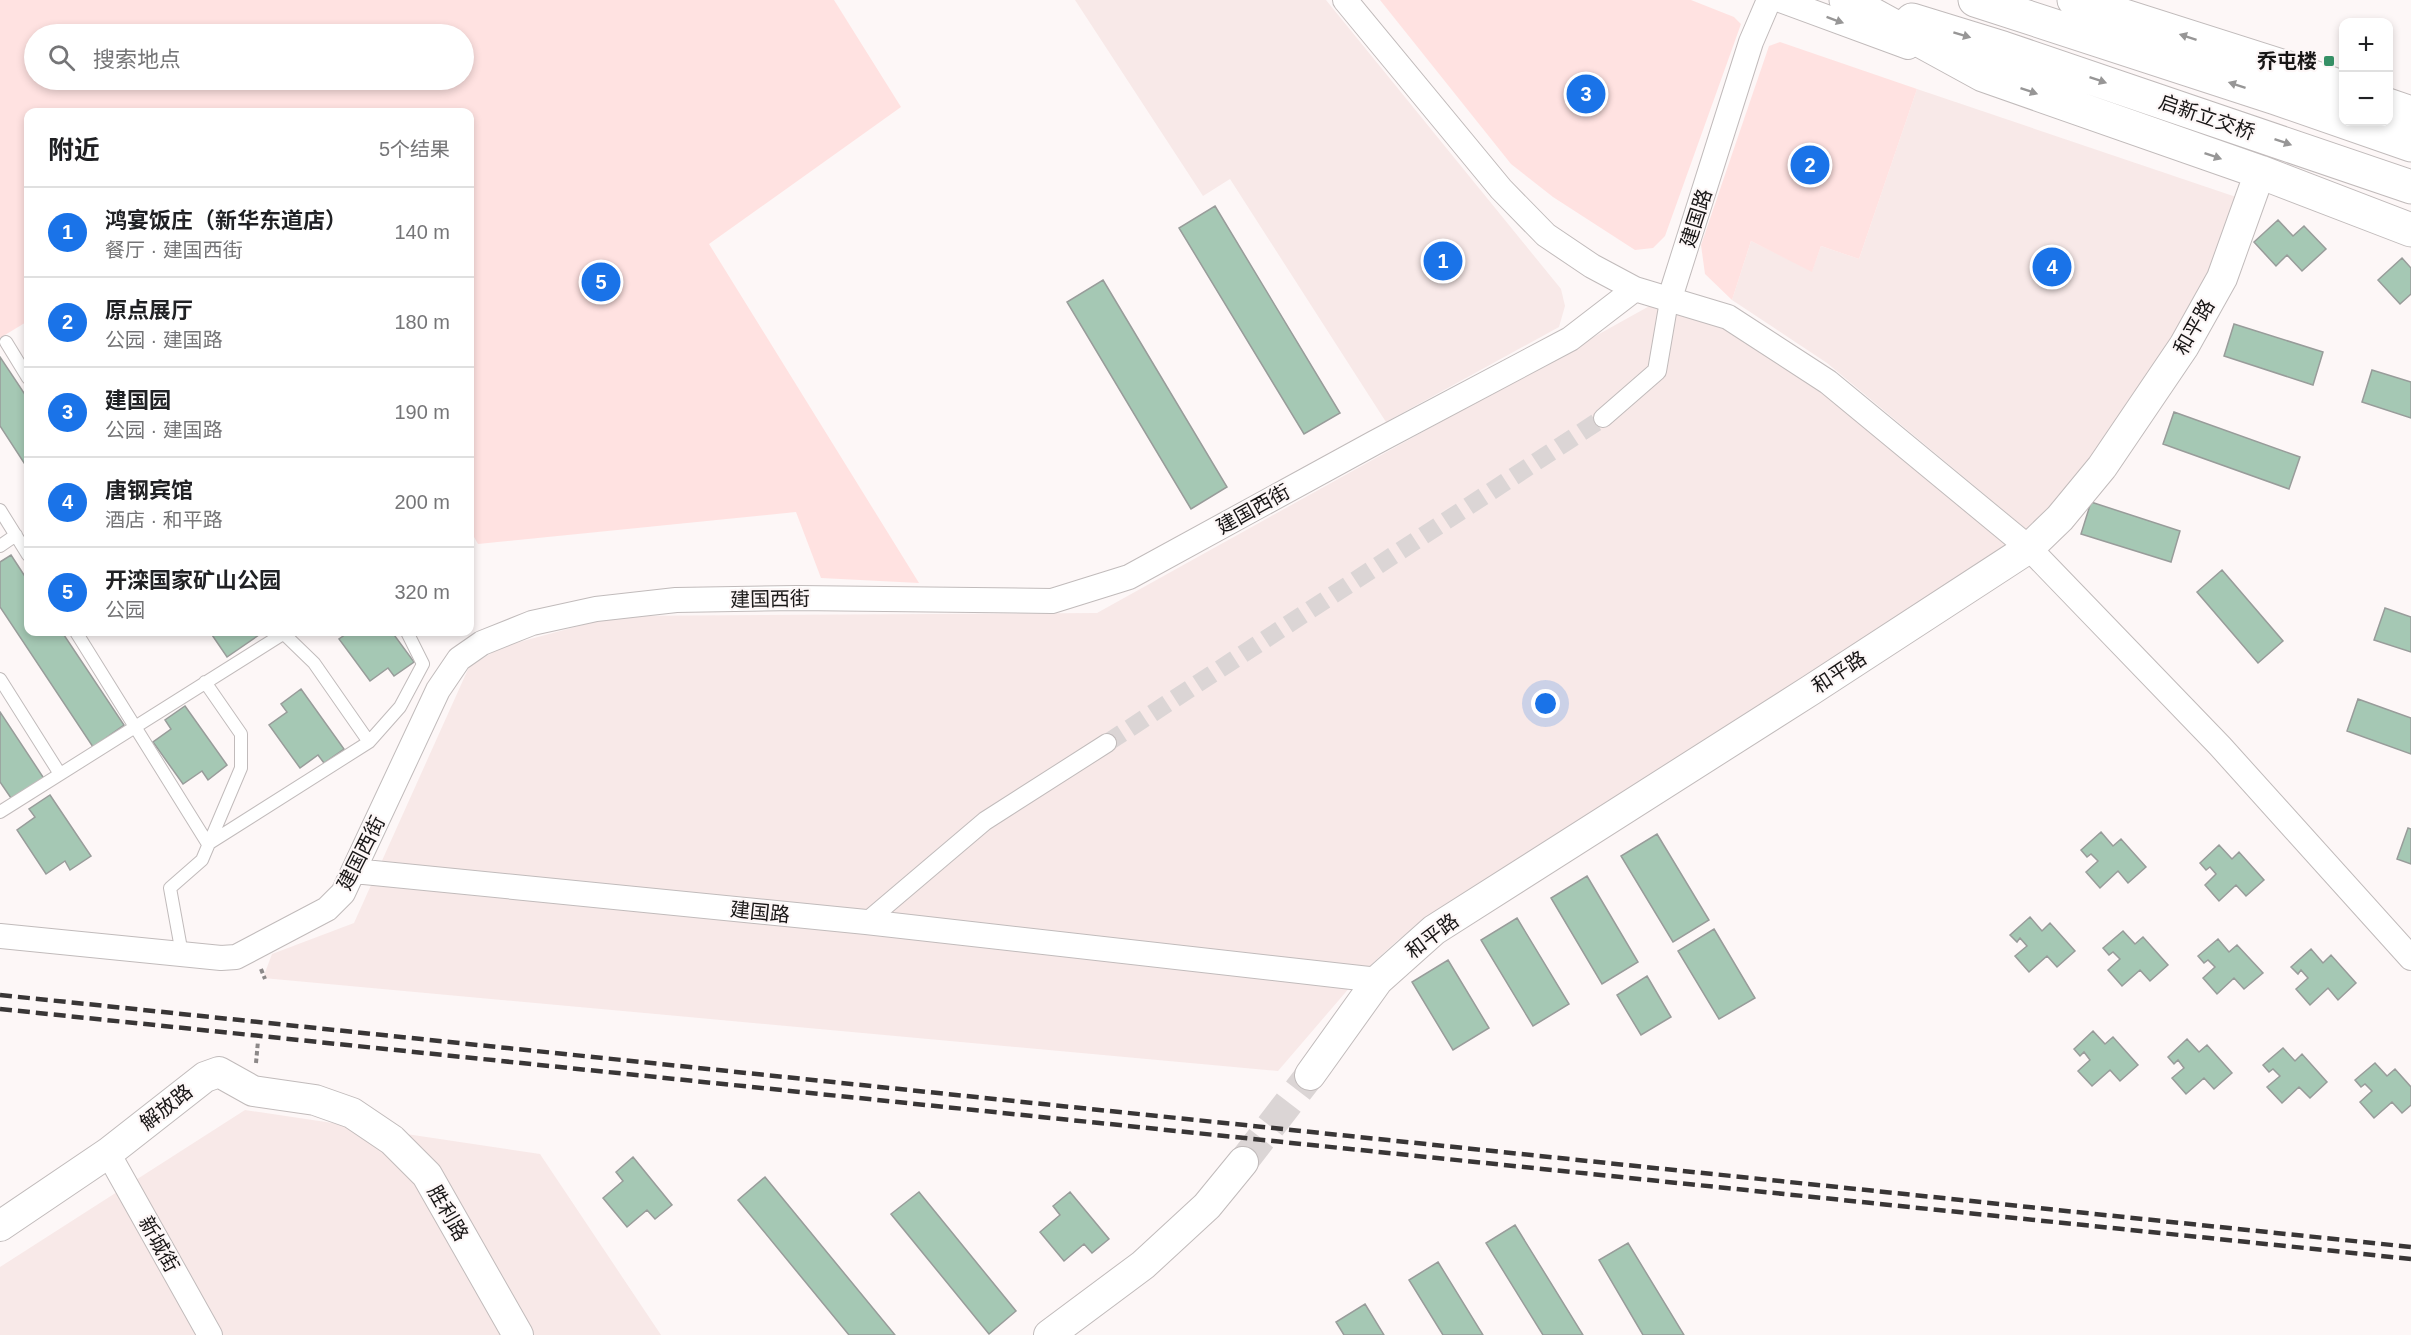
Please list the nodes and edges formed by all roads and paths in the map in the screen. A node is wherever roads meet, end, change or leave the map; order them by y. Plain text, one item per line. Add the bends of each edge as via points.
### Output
1 (1345, 0) edge
2 (1769, 0) edge
3 (1780, 0) edge
4 (1846, 0) edge
5 (1975, 0) edge
6 (2074, 0) edge
7 (1983, 75) junction
8 (2339, 87) edge
9 (2393, 107) edge
10 (2411, 113) edge
11 (2411, 145) edge
12 (2260, 172) junction
13 (2411, 187) edge
14 (2411, 230) edge
15 (1635, 289) junction
16 (1669, 301) junction
17 (6, 342) dead end
18 (24, 371) edge
19 (1603, 418) tunnel mouth
20 (0, 510) edge
21 (16, 535) junction
22 (0, 546) edge
23 (24, 548) edge
24 (2029, 548) junction
25 (78, 636) edge
26 (278, 636) edge
27 (288, 636) edge
28 (409, 636) edge
29 (0, 679) edge
30 (206, 682) junction
31 (135, 727) junction
32 (369, 742) junction
33 (1107, 743) tunnel mouth
34 (60, 774) junction
35 (0, 812) edge
36 (208, 844) junction
37 (354, 872) junction
38 (866, 922) junction
39 (0, 936) edge
40 (182, 954) junction
41 (2411, 958) edge
42 (1377, 980) junction
43 (1310, 1075) tunnel mouth
44 (352, 1113) joint
45 (108, 1153) junction
46 (1243, 1162) tunnel mouth
47 (0, 1226) edge
48 (210, 1335) edge
49 (518, 1335) edge
50 (1049, 1335) edge

1 - 15 street via 1501,189 1546,235
2 - 16 street, 建国路 via 1751,42
3 -> 7 street
4 - 7 main road
4 -> 13 main road, 启新立交桥 via 2003,48
11 -> 5 main road, 启新立交桥
8 -> 6 main road
7 -> 12 main road
9 - 10 main road
12 - 14 main road
12 - 24 street, 和平路 via 2222,278 2184,346 2102,467
15 - 16 street
15 - 37 street, 建国西街 via 1570,339 1129,577 1091,590 1052,601 676,600 554,618 483,643 459,659 438,690
16 - 19 street, 建国路 via 1657,370
16 - 24 street via 1728,317 1828,382
17 - 18 lane
20 - 21 lane
21 - 22 lane
21 - 23 lane
24 - 41 street via 2220,746
24 - 42 street, 和平路 via 1434,930
25 - 31 lane
26 - 30 lane
27 - 32 lane via 314,663
28 - 32 lane via 423,664 400,707
29 - 34 lane
30 - 31 lane
30 - 36 lane via 241,734 241,768
31 - 34 lane
31 - 36 lane
32 - 36 lane
33 - 38 street via 986,821
34 - 35 lane
36 - 40 lane via 202,860 170,888
37 - 38 street, 建国路
37 - 40 street, 建国西街 via 343,893 327,909 254,949 236,957
38 - 42 street, 建国路
39 - 40 street, 建国西街
42 - 43 street, 和平路
44 - 45 street, 解放路 via 315,1100 253,1091 219,1072 205,1077
44 - 49 street, 胜利路 via 392,1140 427,1175
45 - 47 street, 解放路
45 - 48 street, 新城街
46 - 50 street via 1207,1206 1143,1265

